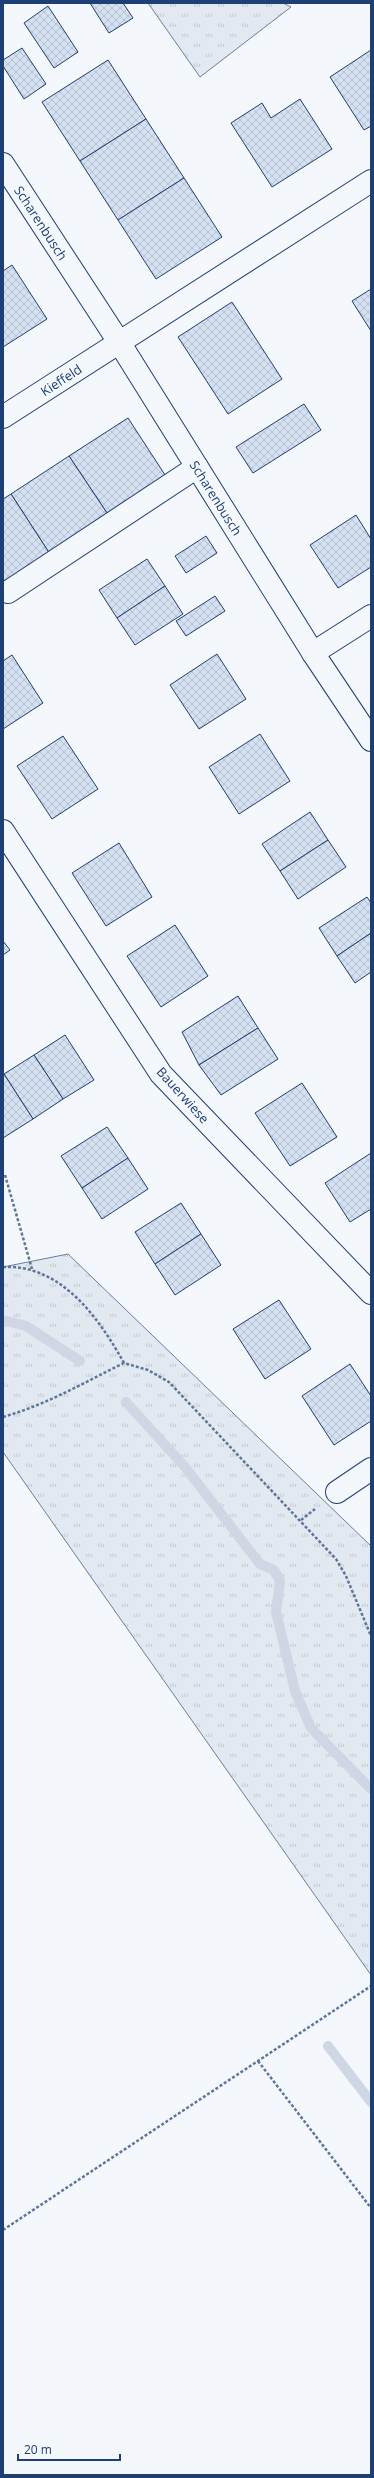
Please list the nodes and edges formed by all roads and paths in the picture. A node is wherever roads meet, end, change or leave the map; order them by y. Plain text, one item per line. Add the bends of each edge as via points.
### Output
1 (3, 164) edge
2 (371, 182) edge
3 (119, 342) junction
4 (3, 417) edge
5 (197, 467) junction
6 (8, 592) dead end
7 (371, 616) edge
8 (313, 653) junction
9 (371, 740) edge
10 (3, 831) edge
11 (5, 1176) dead end
12 (3, 1267) edge
13 (32, 1269) junction
14 (371, 1293) edge
15 (124, 1363) junction
16 (3, 1416) edge
17 (371, 1470) edge
18 (337, 1492) dead end
19 (371, 1636) edge
20 (371, 1986) edge
21 (258, 2061) junction
22 (371, 2208) edge
23 (3, 2230) edge

1 - 3 street, Scharenbusch
2 - 3 street
3 - 4 street, Kieffeld
3 - 5 street, Scharenbusch
5 - 6 street
5 - 8 street, Scharenbusch
7 - 8 street
8 - 9 street, Scharenbusch
10 - 14 street, Bauerwiese via 161,1074
11 - 13 path
12 - 13 path
13 - 15 path via 55,1281 80,1300 106,1332
15 - 16 path via 71,1392
15 - 19 path via 148,1370 170,1382 336,1558
17 - 18 street
20 - 21 path
21 - 22 path
21 - 23 path

